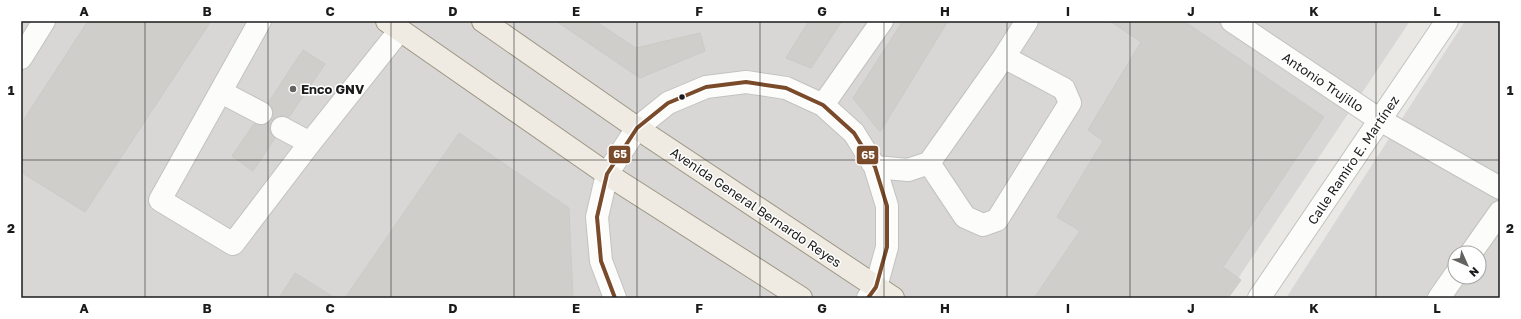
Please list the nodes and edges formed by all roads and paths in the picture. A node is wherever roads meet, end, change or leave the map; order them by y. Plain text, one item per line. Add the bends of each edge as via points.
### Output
1 (44, 21) edge
2 (260, 21) edge
3 (483, 21) edge
4 (882, 21) edge
5 (1027, 21) edge
6 (1232, 21) edge
7 (1447, 21) edge
8 (394, 26) edge
9 (1004, 57) junction
10 (21, 58) edge
11 (221, 92) junction
12 (823, 106) junction
13 (261, 113) dead end
14 (1380, 120) junction
15 (282, 128) dead end
16 (636, 128) junction
17 (310, 143) junction
18 (929, 163) junction
19 (875, 167) junction
20 (608, 174) junction
21 (1500, 188) edge
22 (1500, 212) edge
23 (1477, 245) edge
24 (1448, 285) edge
25 (879, 294) edge
26 (615, 298) edge
27 (802, 298) edge
28 (1258, 298) edge
29 (1439, 298) edge

1 - 10 street
2 - 11 street
3 - 16 main road, Avenida General Bernardo Reyes
4 - 12 street
5 - 9 street
6 - 14 street, Antonio Trujillo
7 - 14 street, Calle Ramiro E. Martínez
8 - 17 street
8 - 20 main road
9 - 18 street
9 - 18 street via 1064,89 1070,103 997,220 983,225 965,217
11 - 13 street
11 - 17 street via 160,200 233,244
12 - 16 street, Avenida General Bernardo Reyes via 786,88 746,82 706,87 668,103
12 - 19 street, Avenida General Bernardo Reyes via 854,133
14 - 21 street, Antonio Trujillo
14 - 28 street, Calle Ramiro E. Martínez
15 - 17 street
16 - 20 street, Avenida General Bernardo Reyes
16 - 25 main road, Avenida General Bernardo Reyes
18 - 19 street via 908,170
19 - 25 street, Avenida General Bernardo Reyes via 887,206 887,247
20 - 26 street, Avenida General Bernardo Reyes via 597,217 600,261
20 - 27 main road
22 - 23 street
24 - 29 street

